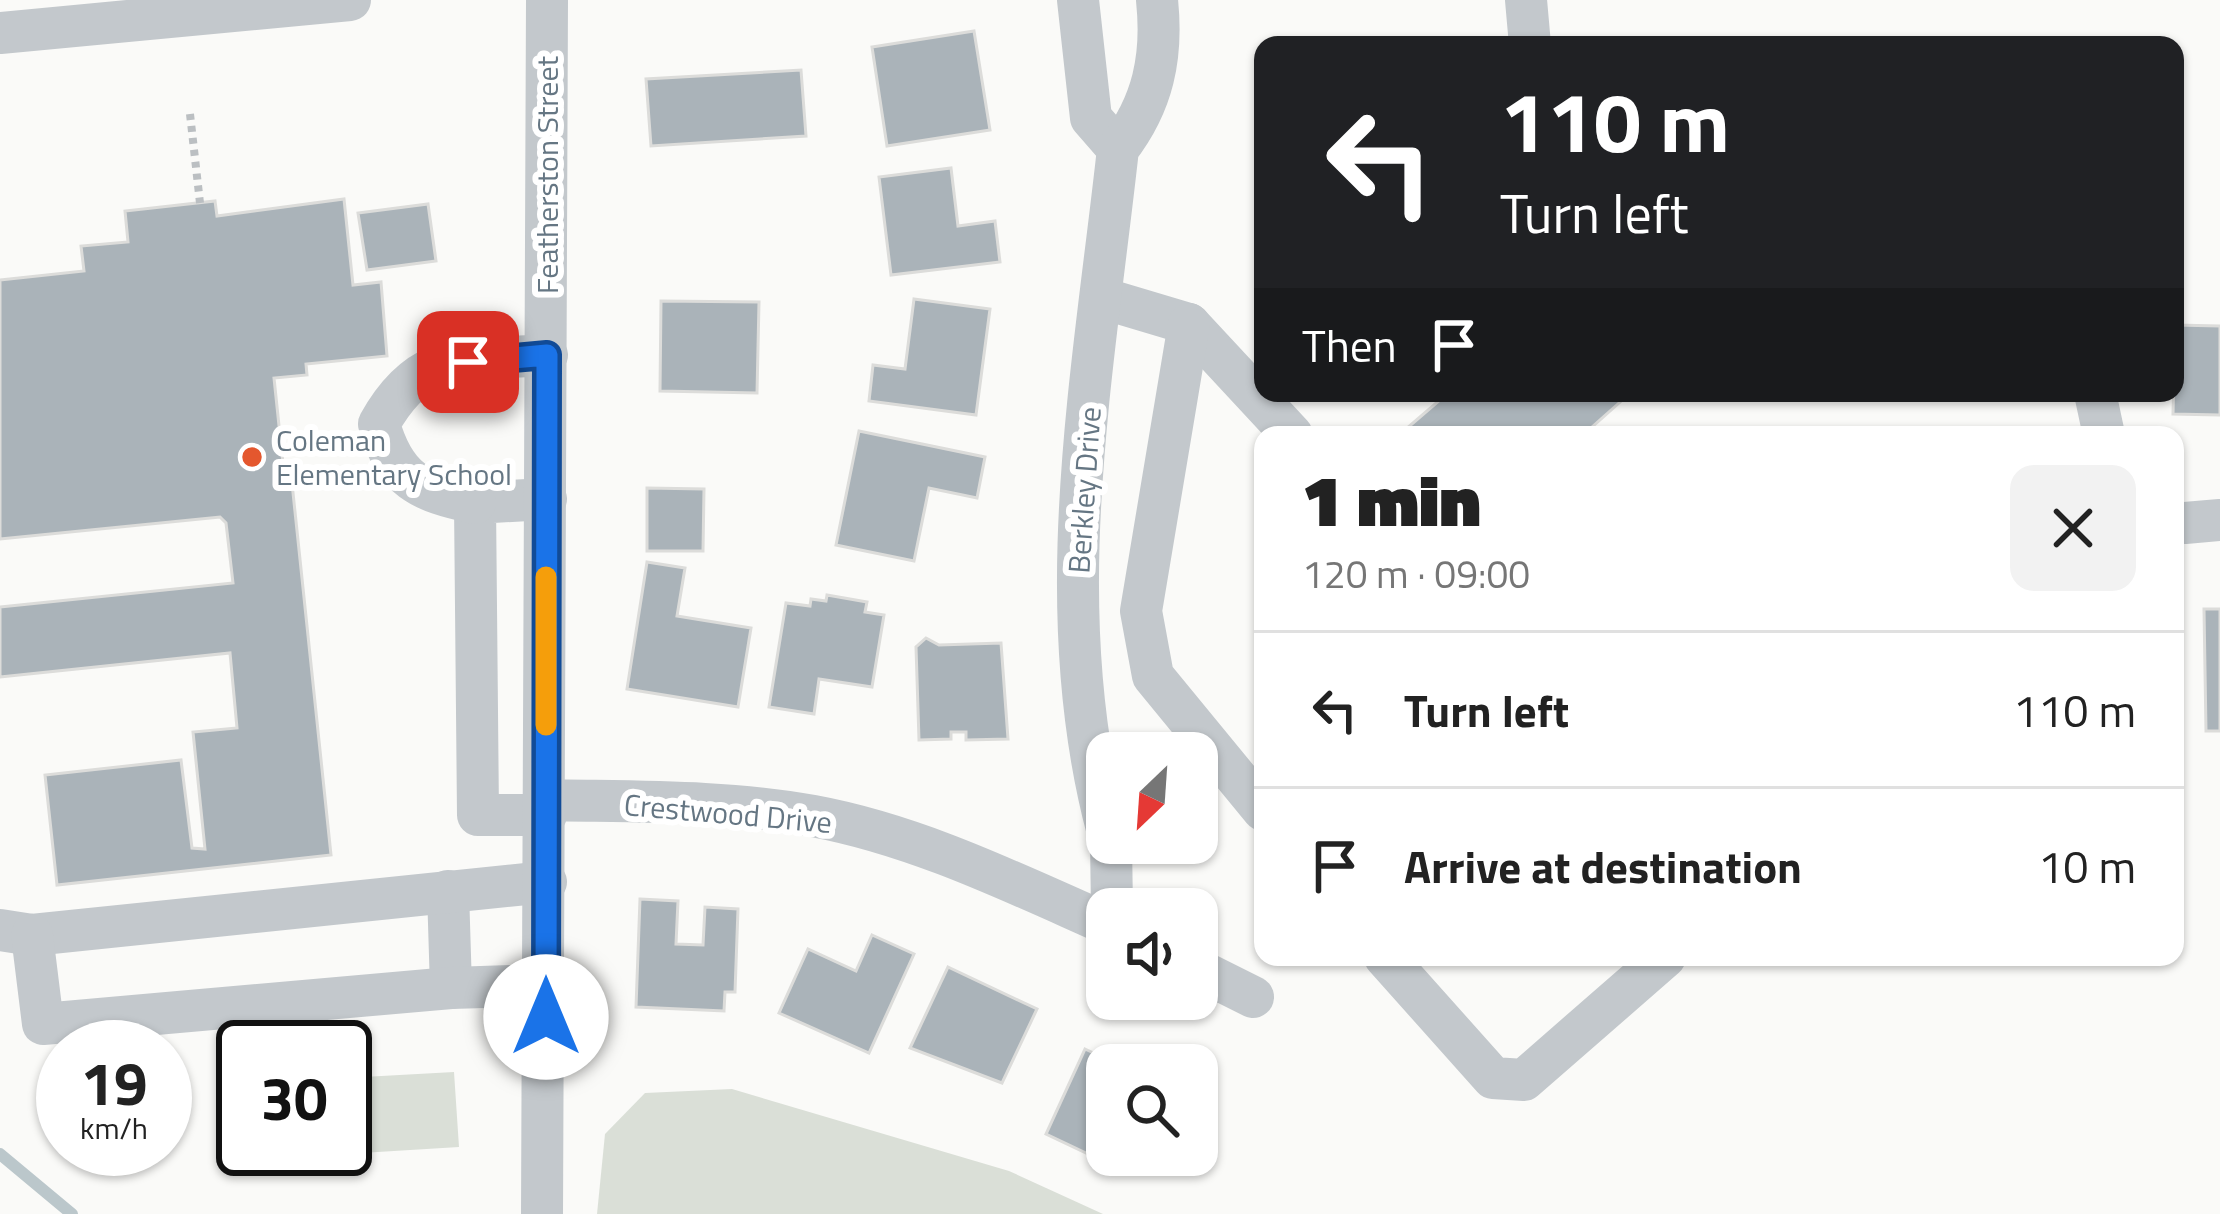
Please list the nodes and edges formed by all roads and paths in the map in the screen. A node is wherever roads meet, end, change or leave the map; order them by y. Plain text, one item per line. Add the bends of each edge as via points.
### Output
1 (350, 0) edge
2 (548, 0) edge
3 (1078, 0) edge
4 (1157, 0) edge
5 (1526, 0) edge
6 (10, 22) edge
7 (1529, 36) edge
8 (190, 114) dead end
9 (1118, 149) junction
10 (200, 202) dead end
11 (1102, 298) junction
12 (1189, 324) junction
13 (547, 355) junction
14 (1254, 394) edge
15 (1261, 402) edge
16 (1284, 426) edge
17 (546, 499) junction
18 (475, 503) junction
19 (1089, 732) edge
20 (1254, 799) edge
21 (546, 808) junction
22 (546, 882) junction
23 (448, 891) junction
24 (1086, 914) edge
25 (16, 932) edge
26 (1393, 966) edge
27 (1655, 966) edge
28 (1218, 980) edge
29 (545, 985) junction
30 (451, 988) junction
31 (1253, 998) dead end
32 (542, 1214) edge

1 - 6 street
2 - 13 street, Featherston Street
3 - 9 street via 1091,118
4 - 9 street, Berkley Drive via 1156,71 1143,117
5 - 7 street
8 - 10 path
9 - 11 street, Berkley Drive
11 - 12 street
11 - 19 street, Berkley Drive via 1079,506 1077,671
12 - 14 street
12 - 20 street via 1141,611 1153,676
13 - 17 street, Featherston Street
13 - 18 street via 430,365 395,394 379,424 390,460 432,494
15 - 16 street
17 - 18 street
17 - 21 street, Featherston Street
18 - 21 street, Crestwood Drive via 478,814
21 - 22 street, Featherston Street
21 - 24 street, Crestwood Drive via 728,807 812,816 890,835
22 - 23 street
22 - 29 street, Featherston Street
23 - 25 street
23 - 30 street
25 - 30 street via 43,1024
26 - 27 street via 1493,1078 1525,1080
28 - 31 street
29 - 30 street
29 - 32 street, Featherston Street

